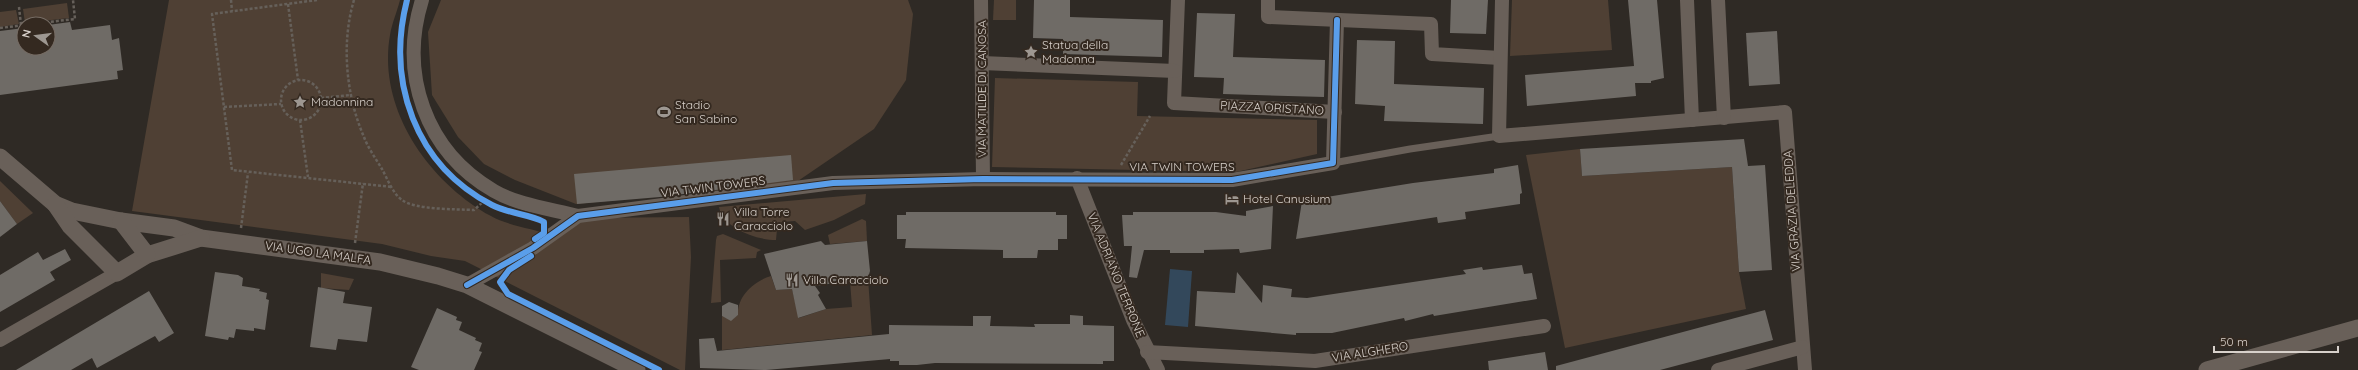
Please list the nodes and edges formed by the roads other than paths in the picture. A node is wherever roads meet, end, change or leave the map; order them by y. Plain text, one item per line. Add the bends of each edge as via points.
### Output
1 (422, 0) edge
2 (981, 0) edge
3 (1178, 0) edge
4 (1268, 0) edge
5 (1502, 0) edge
6 (1687, 0) edge
7 (1718, 0) edge
8 (1337, 20) junction
9 (1500, 58) junction
10 (982, 63) junction
11 (1175, 71) junction
12 (1335, 112) junction
13 (1724, 118) junction
14 (1692, 120) junction
15 (1499, 136) junction
16 (0, 157) edge
17 (1333, 163) junction
18 (983, 178) junction
19 (1077, 178) junction
20 (55, 204) junction
21 (578, 216) junction
22 (121, 221) junction
23 (201, 238) junction
24 (147, 255) junction
25 (117, 274) junction
26 (467, 285) junction
27 (1544, 326) dead end
28 (2358, 328) edge
29 (0, 340) edge
30 (1803, 346) junction
31 (1147, 352) junction
32 (637, 370) edge
33 (1158, 370) edge
34 (1718, 370) edge
35 (1805, 370) edge
36 (2207, 370) edge

1 - 21 street via 413,53 418,96 438,139 489,196
2 - 10 street, VIA MATILDE DI CANOSA
3 - 11 street, PIAZZA ORISTANO
4 - 8 street via 1268,17
5 - 9 street
6 - 14 street
7 - 13 street
8 - 9 street via 1431,24 1432,54
8 - 12 street, PIAZZA ORISTANO
9 - 15 street
10 - 11 street
10 - 18 street, VIA MATILDE DI CANOSA
11 - 12 street, PIAZZA ORISTANO via 1174,103
12 - 17 street
13 - 14 street, VIA GRAZIA DELEDDA
13 - 30 street, VIA GRAZIA DELEDDA via 1785,112
14 - 15 street, VIA GRAZIA DELEDDA
15 - 17 lane, VIA TWIN TOWERS
16 - 20 street, VIA UGO LA MALFA
17 - 19 street, VIA TWIN TOWERS via 1232,180
18 - 19 street, VIA TWIN TOWERS
18 - 21 street, VIA TWIN TOWERS via 833,183
19 - 31 street, VIA ADRIANO TERRONE
20 - 22 street, VIA UGO LA MALFA via 72,211
20 - 25 street via 70,226
21 - 26 street, VIA TWIN TOWERS via 534,248
22 - 23 street, VIA UGO LA MALFA via 174,228
22 - 24 street
23 - 24 street
23 - 26 street, VIA UGO LA MALFA via 353,257
24 - 25 street
25 - 29 street
26 - 32 street, VIA UGO LA MALFA
27 - 31 street, VIA ALGHERO via 1315,360
28 - 36 street
30 - 34 street
30 - 35 street, VIA GRAZIA DELEDDA
31 - 33 street, VIA ADRIANO TERRONE

